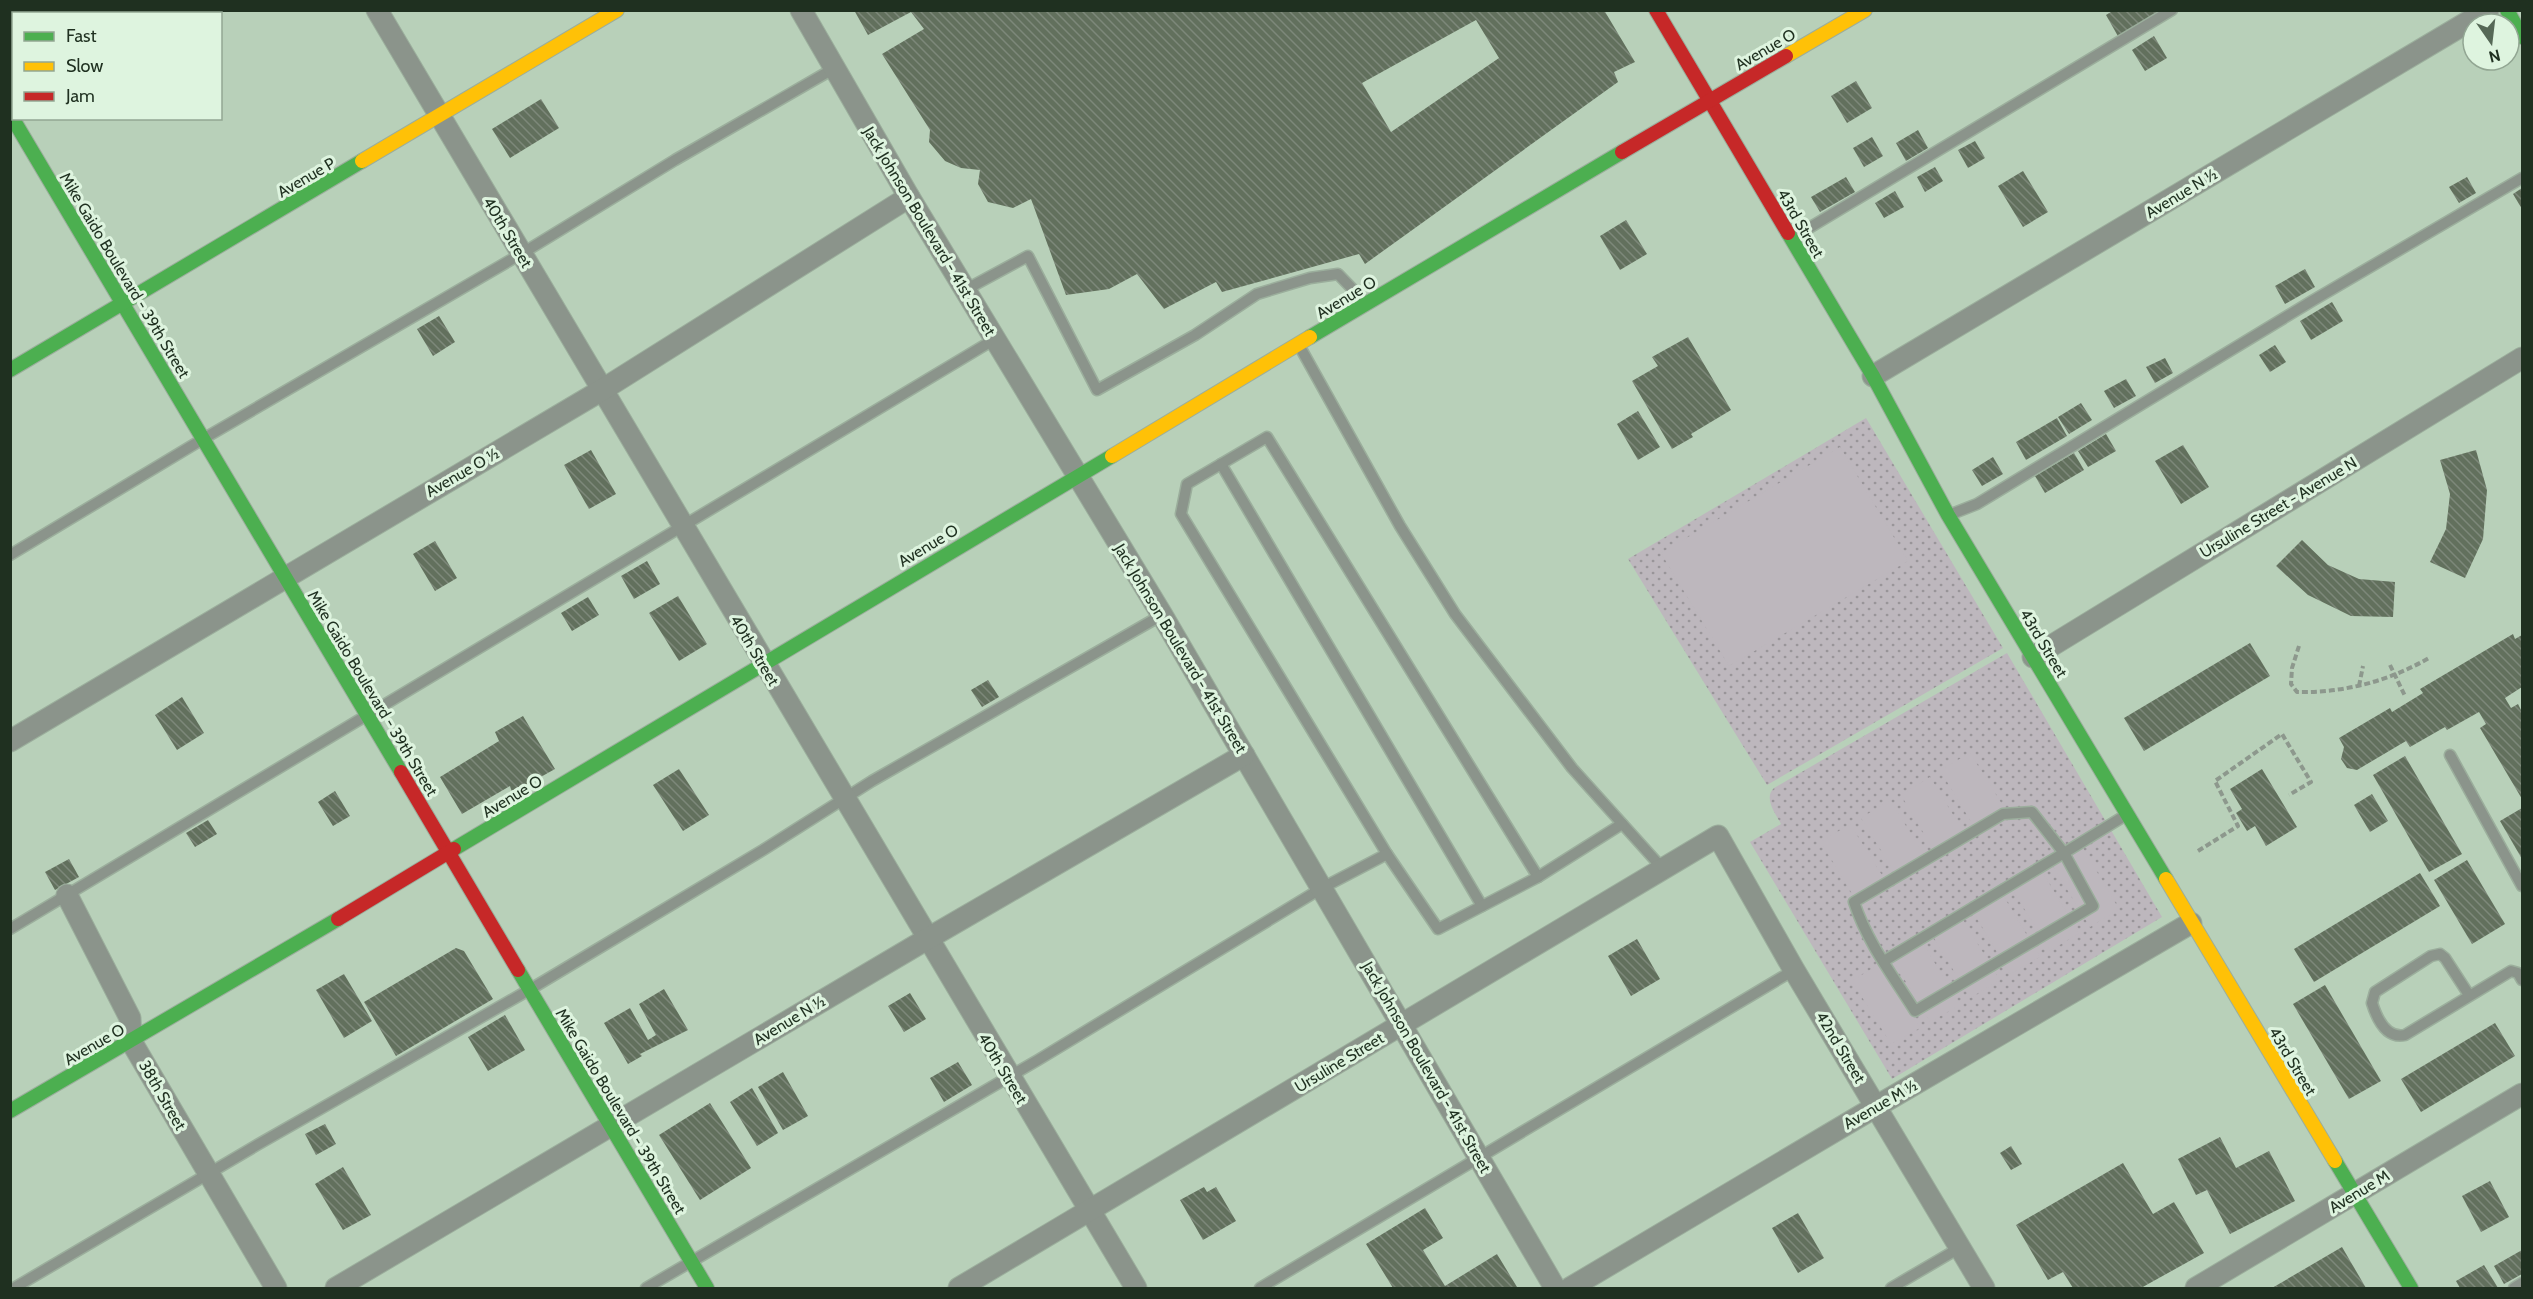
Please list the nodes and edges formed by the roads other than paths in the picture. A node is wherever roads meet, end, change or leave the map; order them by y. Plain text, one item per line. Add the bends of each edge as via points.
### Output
1 (377, 10) edge
2 (617, 10) edge
3 (801, 10) edge
4 (1656, 10) edge
5 (1865, 10) edge
6 (2172, 10) edge
7 (2488, 10) edge
8 (2507, 10) edge
9 (2523, 37) edge
10 (833, 69) junction
11 (1710, 100) junction
12 (440, 117) junction
13 (14, 120) edge
14 (2523, 178) edge
15 (909, 197) junction
16 (1791, 239) junction
17 (521, 254) junction
18 (965, 290) junction
19 (123, 303) junction
20 (1367, 304) junction
21 (995, 339) junction
22 (1298, 344) junction
23 (2523, 358) edge
24 (10, 370) edge
25 (1874, 376) junction
26 (602, 390) junction
27 (203, 439) junction
28 (1221, 464) junction
29 (1077, 476) junction
30 (1948, 515) junction
31 (682, 526) junction
32 (10, 555) edge
33 (285, 576) junction
34 (1162, 615) junction
35 (2033, 657) junction
36 (763, 663) junction
37 (367, 716) junction
38 (10, 741) edge
39 (1244, 754) junction
40 (2450, 755) dead end
41 (844, 799) junction
42 (2127, 814) junction
43 (1622, 824) junction
44 (1718, 836) joint
45 (2064, 853) junction
46 (449, 854) junction
47 (1387, 854) junction
48 (1663, 869) junction
49 (1538, 877) junction
50 (2523, 886) edge
51 (1322, 888) junction
52 (67, 896) junction
53 (1482, 906) junction
54 (2191, 923) junction
55 (10, 928) edge
56 (927, 939) junction
57 (1884, 960) junction
58 (1794, 970) junction
59 (2523, 980) edge
60 (529, 990) junction
61 (2469, 995) junction
62 (1401, 1024) junction
63 (131, 1041) junction
64 (1008, 1076) junction
65 (2523, 1094) edge
66 (1877, 1106) junction
67 (10, 1111) edge
68 (612, 1126) junction
69 (1479, 1158) junction
70 (209, 1174) junction
71 (2353, 1194) junction
72 (1089, 1213) junction
73 (1960, 1247) junction
74 (691, 1262) junction
75 (2523, 1283) edge
76 (14, 1288) edge
77 (276, 1288) edge
78 (336, 1288) edge
79 (646, 1288) edge
80 (707, 1288) edge
81 (959, 1288) edge
82 (1136, 1288) edge
83 (1260, 1288) edge
84 (1556, 1288) edge
85 (1570, 1288) edge
86 (1891, 1288) edge
87 (1984, 1288) edge
88 (2196, 1288) edge
89 (2411, 1288) edge
90 (2514, 1288) edge

1 - 12 street, 40th Street
2 - 12 main road, Avenue P
3 - 10 street, Jack Johnson Boulevard - 41st Street
4 - 11 main road, 43rd Street
5 - 11 main road, Avenue O
6 - 16 lane
7 - 25 street, Avenue N ½
8 - 9 main road
10 - 15 street, Jack Johnson Boulevard - 41st Street
10 - 17 lane
11 - 16 main road, 43rd Street
11 - 20 main road, Avenue O
12 - 17 street, 40th Street
12 - 19 main road, Avenue P
13 - 19 main road, Mike Gaido Boulevard - 39th Street
14 - 30 lane via 1977,504
15 - 18 street, Jack Johnson Boulevard - 41st Street
15 - 26 street, Avenue O ½
16 - 25 main road, 43rd Street
17 - 26 street, 40th Street
17 - 27 lane
18 - 20 lane via 1028,256 1097,390 1195,335 1257,294 1338,274
18 - 21 street, Jack Johnson Boulevard - 41st Street
19 - 24 main road, Avenue P
19 - 27 main road, Mike Gaido Boulevard - 39th Street
20 - 22 main road, Avenue O
21 - 29 street, Jack Johnson Boulevard - 41st Street
21 - 31 lane
22 - 29 main road, Avenue O
22 - 43 lane via 1400,526 1455,614 1572,768
23 - 35 street, Ursuline Street - Avenue N
25 - 30 main road, 43rd Street
26 - 31 street, 40th Street
26 - 33 street, Avenue O ½
27 - 32 lane
27 - 33 main road, Mike Gaido Boulevard - 39th Street
28 - 47 lane via 1187,484 1181,514
28 - 49 lane via 1267,437
28 - 53 lane
29 - 34 street, Jack Johnson Boulevard - 41st Street
29 - 36 main road, Avenue O
30 - 35 main road, 43rd Street
31 - 36 street, 40th Street
31 - 37 lane
33 - 37 main road, Mike Gaido Boulevard - 39th Street
33 - 38 street, Avenue O ½
34 - 39 street, Jack Johnson Boulevard - 41st Street
34 - 41 lane
35 - 42 main road, 43rd Street
36 - 41 street, 40th Street
36 - 46 main road, Avenue O
37 - 46 main road, Mike Gaido Boulevard - 39th Street
37 - 52 lane
39 - 51 street, Jack Johnson Boulevard - 41st Street
39 - 56 street, Avenue N ½
40 - 50 lane
41 - 56 street, 40th Street
41 - 60 lane
42 - 45 lane
42 - 54 main road, 43rd Street
43 - 48 lane
43 - 49 lane
44 - 48 street, Ursuline Street
44 - 58 street, 42nd Street
45 - 57 lane
45 - 57 lane via 2032,812 2003,814 1854,902 1862,927
45 - 57 lane via 2092,906 1916,1011
46 - 60 main road, Mike Gaido Boulevard - 39th Street
46 - 63 main road, Avenue O
47 - 51 lane
47 - 53 lane via 1438,929
48 - 62 street, Ursuline Street
49 - 53 lane
51 - 62 street, Jack Johnson Boulevard - 41st Street
51 - 64 lane
52 - 55 lane
52 - 63 street, 38th Street via 130,1018
54 - 66 street, Avenue M ½
54 - 71 main road, 43rd Street
56 - 64 street, 40th Street
56 - 68 street, Avenue N ½
58 - 66 street, 42nd Street
58 - 69 lane
59 - 61 lane via 2511,971
60 - 68 main road, Mike Gaido Boulevard - 39th Street
60 - 70 lane
61 - 61 lane via 2398,1036 2383,1027 2372,1003 2375,993 2440,954
62 - 69 street, Jack Johnson Boulevard - 41st Street
62 - 72 street, Ursuline Street
63 - 67 main road, Avenue O
63 - 70 street, 38th Street
64 - 72 street, 40th Street
64 - 74 lane
65 - 71 street, Avenue M
66 - 73 street, 42nd Street
66 - 85 street, Avenue M ½
68 - 74 main road, Mike Gaido Boulevard - 39th Street
68 - 78 street, Avenue N ½
69 - 83 lane
69 - 84 street, Jack Johnson Boulevard - 41st Street
70 - 76 lane
70 - 77 street, 38th Street
71 - 88 street, Avenue M
71 - 89 main road, 43rd Street
72 - 81 street, Ursuline Street
72 - 82 street, 40th Street
73 - 86 lane
73 - 87 street, 42nd Street
74 - 79 lane
74 - 80 main road, Mike Gaido Boulevard - 39th Street
75 - 90 lane

